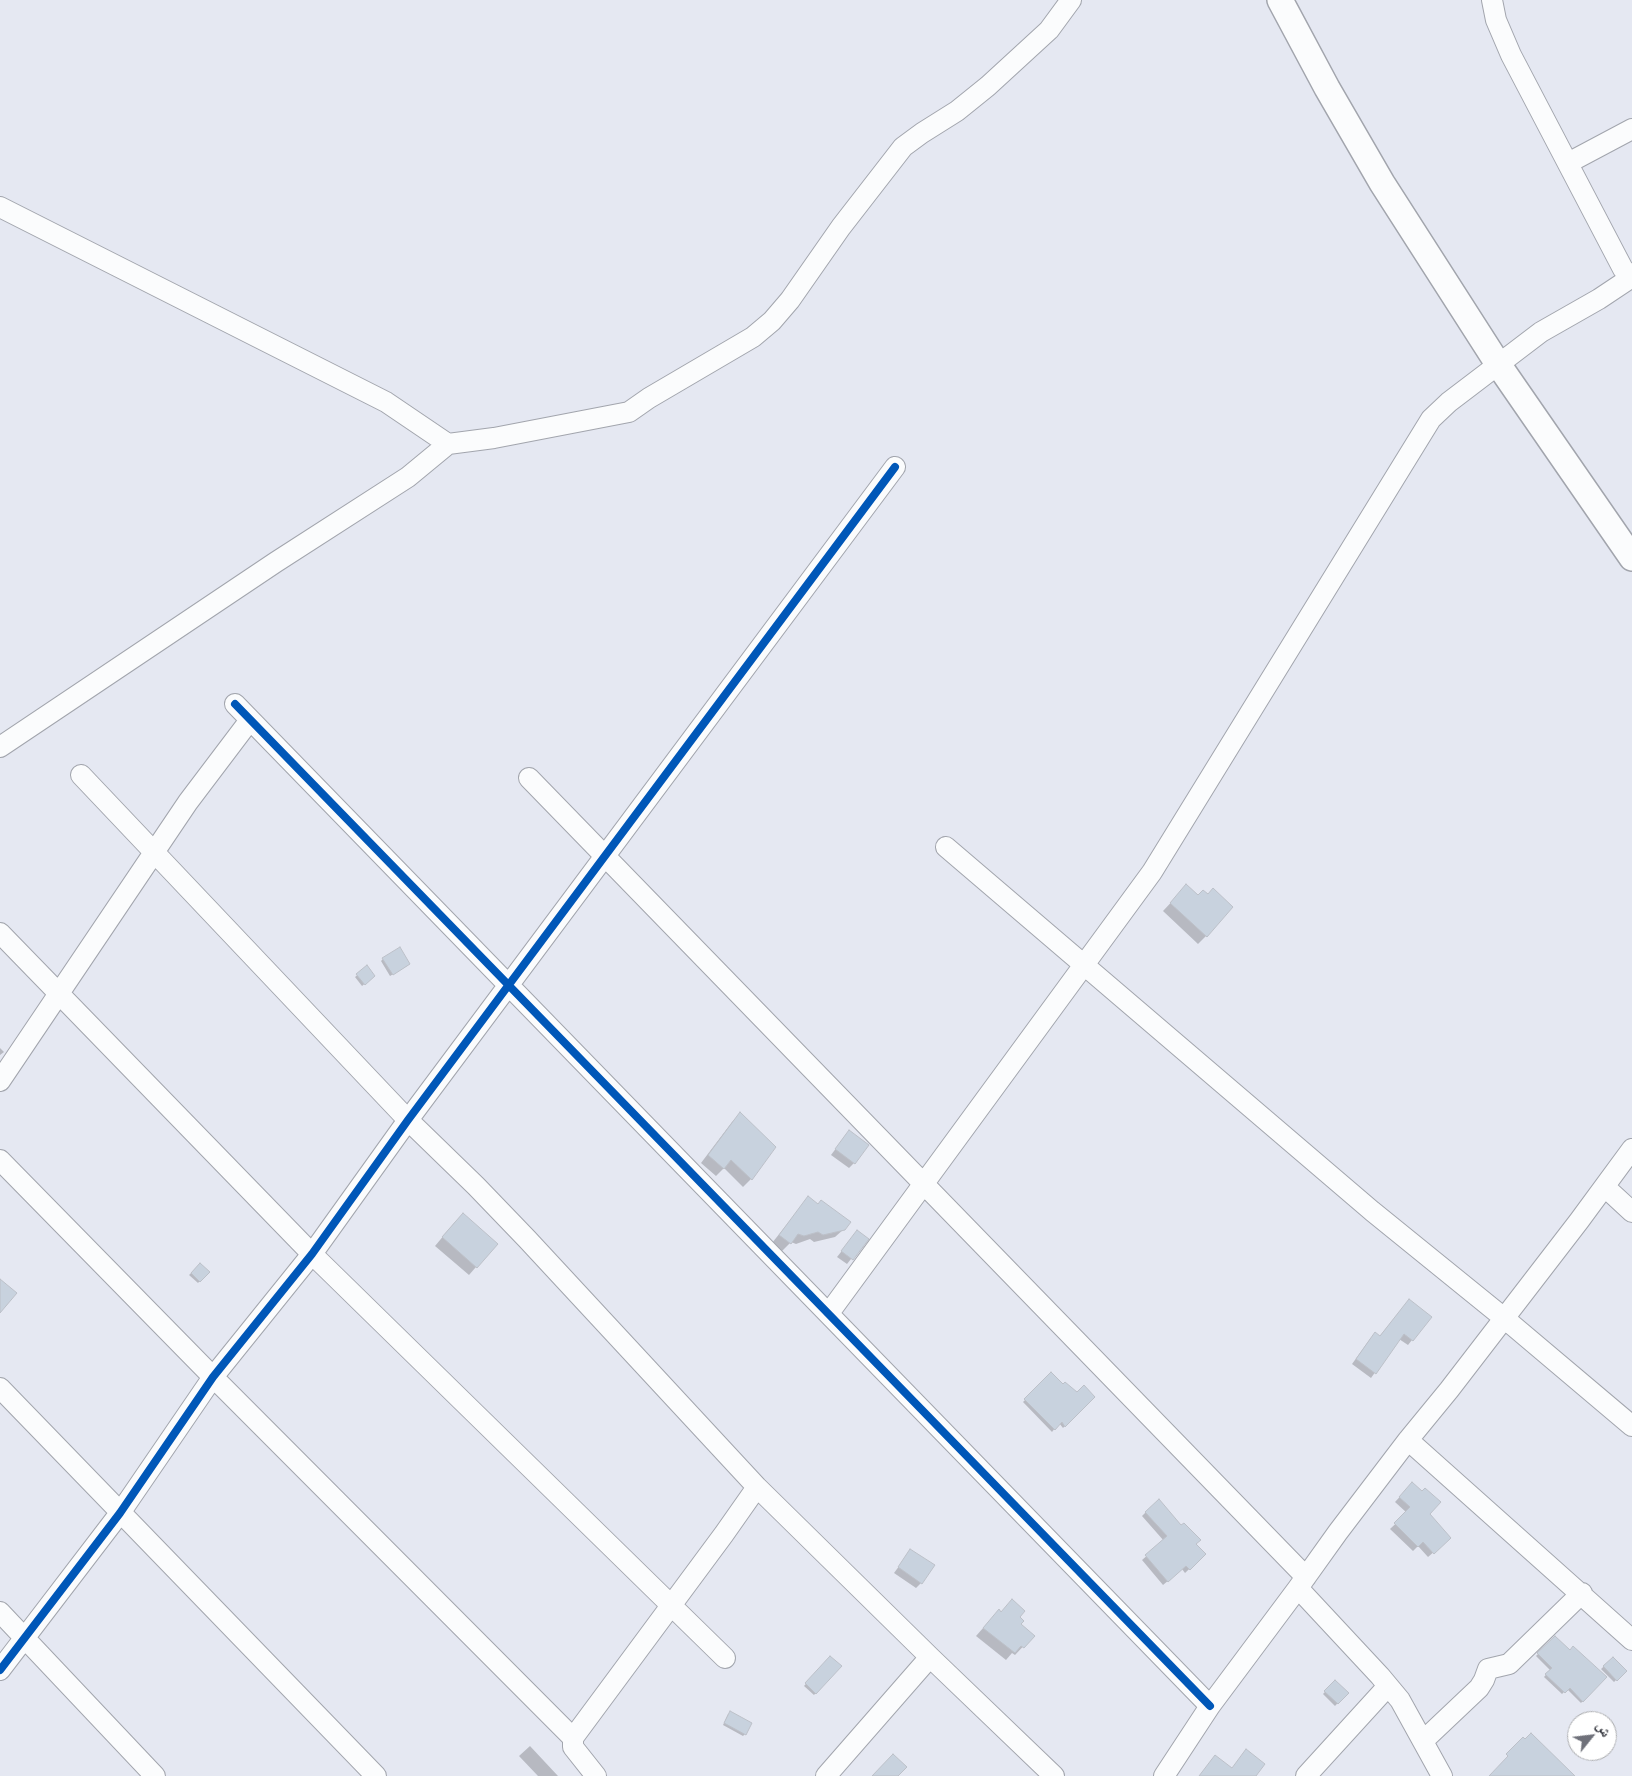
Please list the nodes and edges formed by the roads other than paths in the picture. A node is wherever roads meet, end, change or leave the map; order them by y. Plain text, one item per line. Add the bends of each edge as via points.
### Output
1 (1071, 0) edge
2 (1280, 0) edge
3 (1492, 0) edge
4 (1632, 129) edge
5 (1568, 163) junction
6 (0, 207) edge
7 (1632, 277) edge
8 (1498, 364) junction
9 (448, 444) junction
10 (895, 467) dead end
11 (1632, 558) edge
12 (235, 704) dead end
13 (250, 720) junction
14 (0, 747) edge
15 (81, 775) dead end
16 (529, 778) dead end
17 (946, 847) dead end
18 (154, 852) junction
19 (605, 856) junction
20 (0, 933) edge
21 (1084, 965) junction
22 (509, 985) junction
23 (59, 993) junction
24 (0, 1081) edge
25 (408, 1120) junction
26 (1632, 1149) edge
27 (0, 1160) edge
28 (924, 1184) junction
29 (1605, 1187) junction
30 (1632, 1212) edge
31 (312, 1254) junction
32 (829, 1313) junction
33 (1504, 1318) junction
34 (213, 1377) junction
35 (0, 1388) edge
36 (1632, 1426) edge
37 (1408, 1440) junction
38 (757, 1487) junction
39 (120, 1512) junction
40 (1302, 1583) junction
41 (1582, 1593) junction
42 (672, 1606) junction
43 (0, 1612) edge
44 (25, 1638) junction
45 (1632, 1640) edge
46 (725, 1658) dead end
47 (930, 1658) junction
48 (0, 1670) edge
49 (1388, 1686) junction
50 (1210, 1706) junction
51 (573, 1738) junction
52 (1423, 1740) junction
53 (155, 1776) edge
54 (376, 1776) edge
55 (596, 1776) edge
56 (826, 1776) edge
57 (1054, 1776) edge
58 (1164, 1776) edge
59 (1306, 1776) edge
60 (1442, 1776) edge

1 - 9 street via 1049,30 1010,66 957,111 903,147 790,300 754,338 629,412
2 - 8 street via 1326,88 1382,182
3 - 5 street via 1501,34
4 - 5 street
5 - 7 street via 1623,268
6 - 9 street via 386,402
7 - 8 street via 1541,332
8 - 11 street
8 - 21 street via 1431,419 1152,872
9 - 14 street via 408,477
10 - 19 street
12 - 13 street
13 - 18 street
13 - 22 street
15 - 18 street
16 - 19 street
17 - 21 street
18 - 23 street
18 - 25 street
19 - 22 street
19 - 28 street
20 - 23 street
21 - 28 street
21 - 33 street via 1372,1211
22 - 25 street
22 - 32 street
23 - 24 street
23 - 31 street
25 - 31 street
25 - 38 street via 528,1239
26 - 29 street
27 - 34 street
28 - 32 street
28 - 40 street
29 - 30 street
29 - 33 street
31 - 34 street
31 - 42 street
32 - 50 street
33 - 36 street
33 - 37 street
34 - 39 street
34 - 51 street
35 - 39 street
37 - 40 street
37 - 41 street
38 - 42 street
38 - 47 street
39 - 44 street
39 - 54 street
40 - 49 street
40 - 50 street
41 - 45 street
41 - 52 street via 1509,1664 1488,1669 1479,1688
42 - 46 street
42 - 51 street
43 - 44 street
44 - 48 street
44 - 53 street
47 - 56 street
47 - 57 street
49 - 52 street
49 - 59 street
50 - 58 street
51 - 55 street via 573,1746
52 - 60 street

